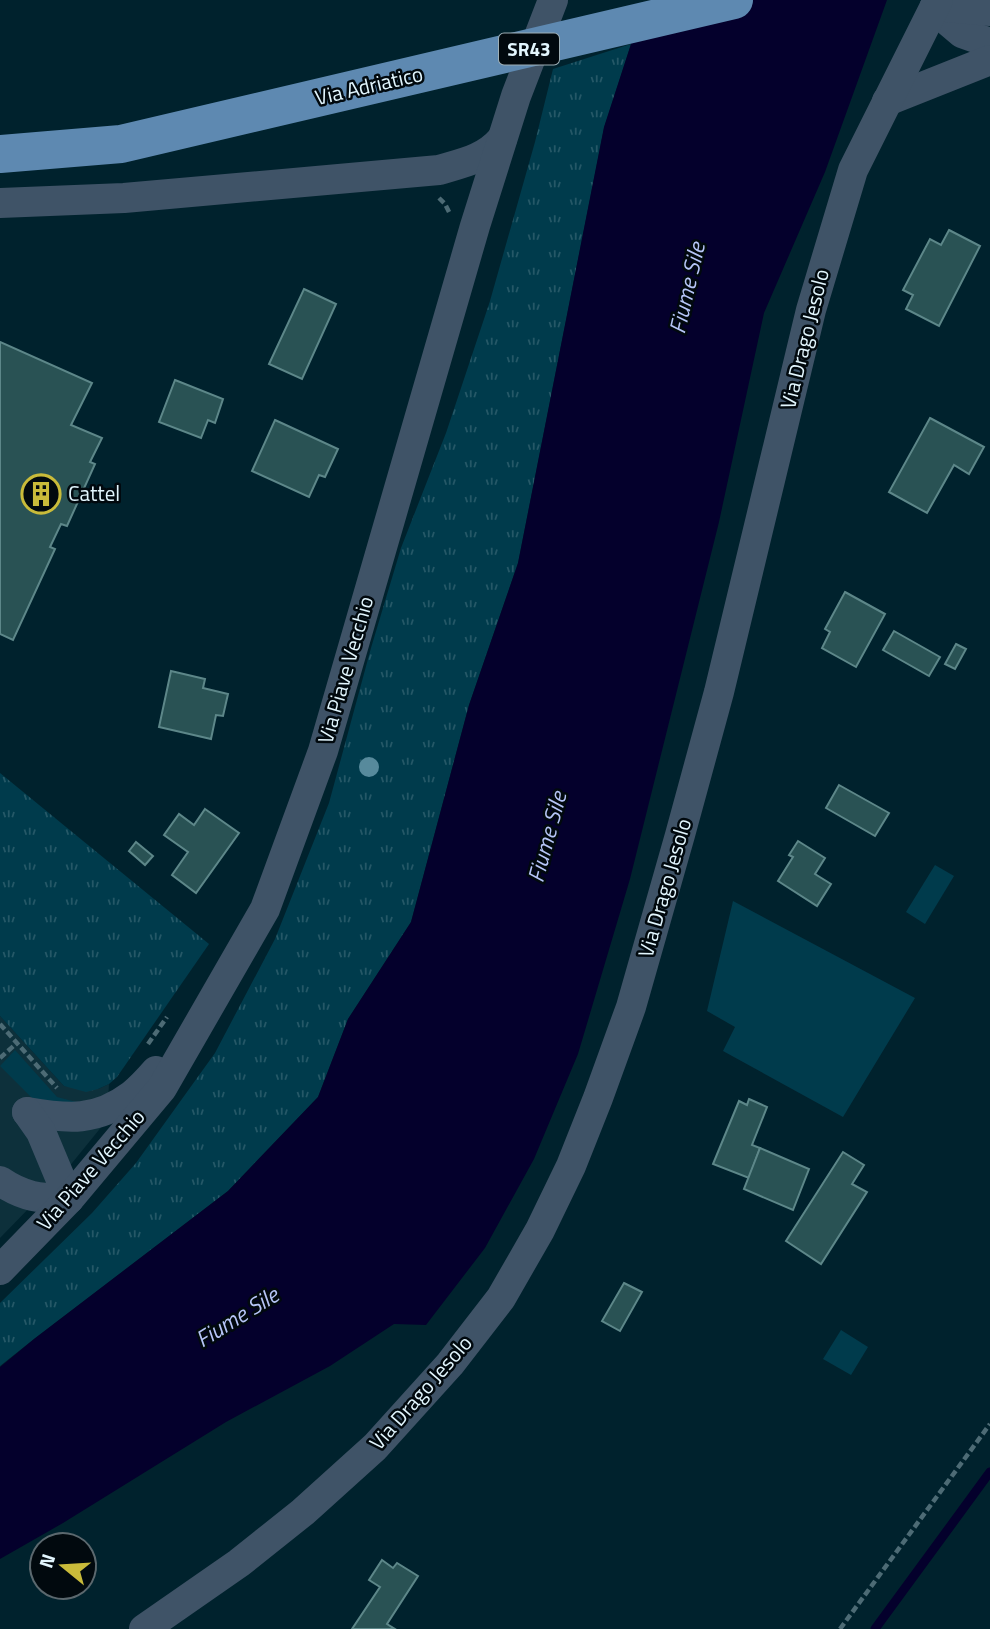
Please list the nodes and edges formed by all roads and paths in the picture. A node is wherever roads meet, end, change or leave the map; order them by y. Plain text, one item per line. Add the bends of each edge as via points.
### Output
1 (553, 0) edge
2 (734, 0) edge
3 (936, 3) edge
4 (990, 11) edge
5 (990, 43) edge
6 (990, 60) edge
7 (887, 101) junction
8 (502, 139) junction
9 (0, 154) edge
10 (439, 170) junction
11 (0, 203) edge
12 (475, 226) junction
13 (174, 1006) dead end
14 (0, 1024) edge
15 (191, 1037) junction
16 (17, 1043) junction
17 (143, 1051) dead end
18 (0, 1058) edge
19 (59, 1090) dead end
20 (0, 1181) edge
21 (69, 1199) junction
22 (0, 1269) edge
23 (990, 1424) edge
24 (144, 1629) edge
25 (839, 1629) edge

1 - 8 street, Via Piave Vecchio
2 - 9 main road, Via Adriatico / SR43 via 121,144
3 - 4 street
3 - 5 street via 962,33
3 - 7 street, Via Drago Jesolo
6 - 7 street
7 - 24 street, Via Drago Jesolo via 853,170 821,274 719,692 631,1007 566,1177 501,1298 450,1364 375,1447 239,1563
8 - 10 street via 472,161
8 - 12 street, Via Piave Vecchio
10 - 11 street via 124,198
10 - 12 street via 468,199
12 - 15 street, Via Piave Vecchio via 323,751 265,909
13 - 17 path
14 - 16 path
15 - 21 street, Via Piave Vecchio via 162,1088
15 - 21 street via 133,1094 94,1114 60,1117 27,1112 41,1132
16 - 18 path
16 - 19 path
20 - 21 street via 36,1197
21 - 22 street, Via Piave Vecchio
23 - 25 path

